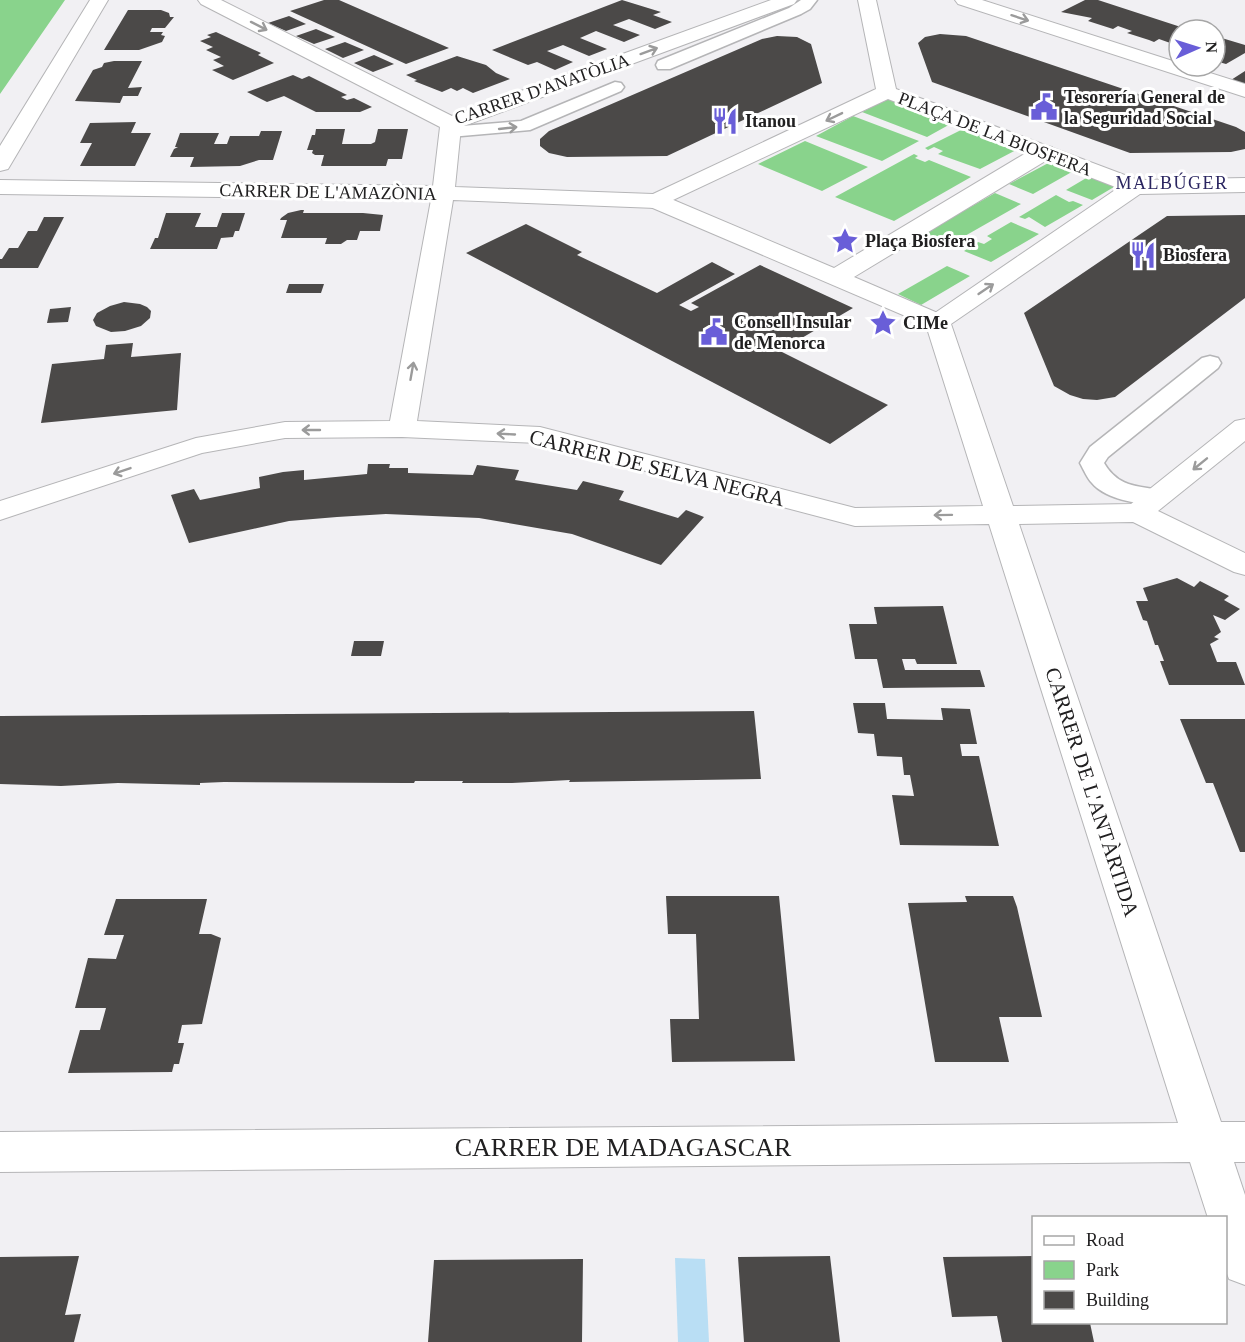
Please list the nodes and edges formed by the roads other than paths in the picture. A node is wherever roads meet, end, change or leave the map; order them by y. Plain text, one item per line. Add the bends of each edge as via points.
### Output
1 (99, 0) edge
2 (207, 0) edge
3 (788, 0) edge
4 (809, 0) edge
5 (867, 0) edge
6 (964, 0) edge
7 (664, 64) dead end
8 (615, 87) dead end
9 (1245, 91) edge
10 (887, 92) junction
11 (450, 128) junction
12 (1044, 152) junction
13 (0, 164) edge
14 (1245, 185) edge
15 (0, 187) edge
16 (1135, 187) junction
17 (443, 193) junction
18 (656, 201) junction
19 (835, 278) junction
20 (938, 322) junction
21 (1210, 363) dead end
22 (1245, 427) edge
23 (402, 429) junction
24 (1148, 505) junction
25 (0, 511) edge
26 (1001, 515) junction
27 (1245, 565) edge
28 (1225, 1142) edge
29 (0, 1152) edge
30 (1245, 1263) edge

1 - 13 street
2 -> 11 street, CARRER D'ANATÒLIA
11 -> 3 street, CARRER D'ANATÒLIA
4 - 7 lane via 795,11
5 - 10 street
6 -> 9 street
11 -> 8 lane via 524,126
10 - 12 street, PLAÇA DE LA BIOSFERA
10 -> 18 street, PLAÇA DE LA BIOSFERA
11 - 17 street
12 - 16 street, PLAÇA DE LA BIOSFERA
12 - 19 street
14 - 16 street
15 - 17 street, CARRER DE L'AMAZÒNIA
20 -> 16 street, PLAÇA DE LA BIOSFERA
17 - 18 street, CARRER DE L'AMAZÒNIA
23 -> 17 street
18 - 19 street
19 - 20 street
20 - 26 street, CARRER DE L'ANTÀRTIDA
21 - 24 lane via 1099,452 1092,463 1102,480
22 -> 24 street
23 -> 25 street, CARRER DE SELVA NEGRA via 285,430 196,446
26 -> 23 street, CARRER DE SELVA NEGRA via 855,517 540,435
24 - 26 street, CARRER DE SELVA NEGRA
24 - 27 street
26 - 28 street, CARRER DE L'ANTÀRTIDA
28 - 29 street, CARRER DE MADAGASCAR
28 - 30 street, CARRER DE L'ANTÀRTIDA

